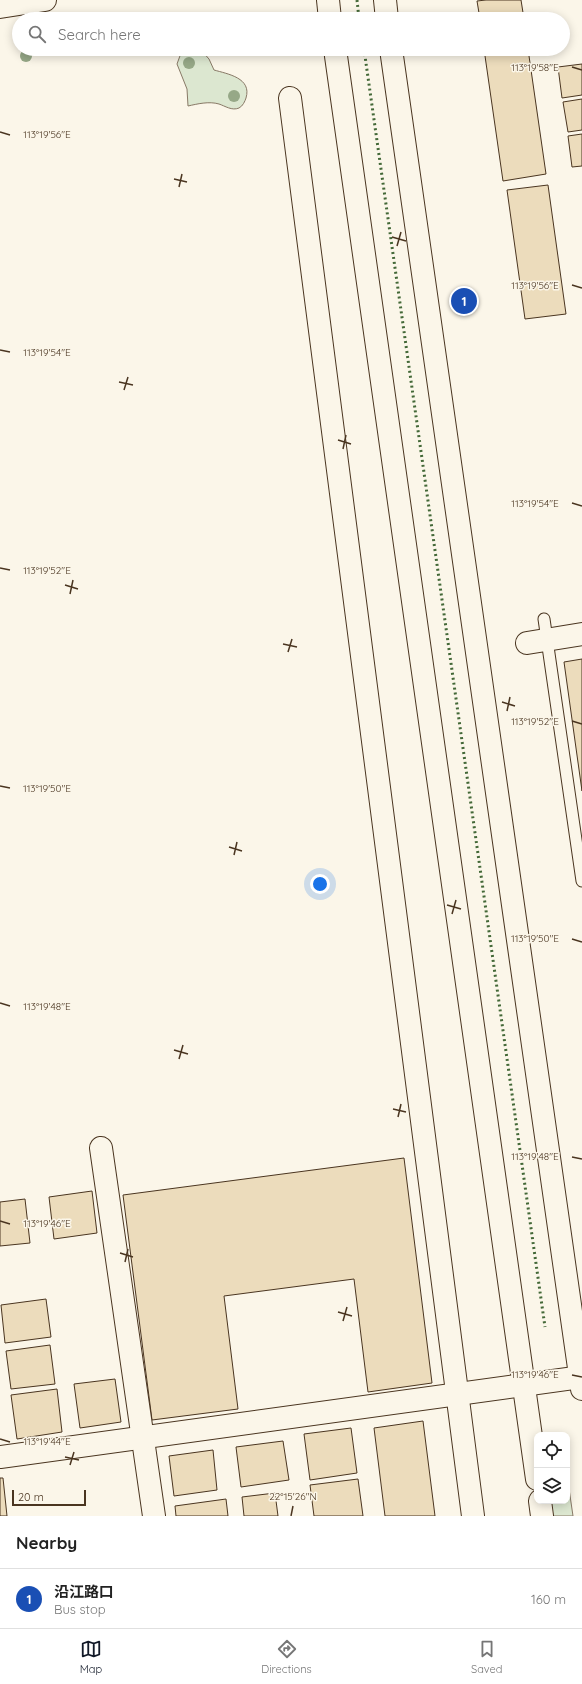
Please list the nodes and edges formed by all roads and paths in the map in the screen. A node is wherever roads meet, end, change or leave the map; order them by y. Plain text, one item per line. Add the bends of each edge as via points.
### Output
1 (328, 0) edge
2 (384, 0) edge
3 (34, 1) edge
4 (0, 7) edge
5 (329, 12) edge
6 (386, 12) edge
7 (335, 56) edge
8 (393, 56) edge
9 (290, 98) dead end
10 (544, 619) dead end
11 (582, 634) edge
12 (527, 643) dead end
13 (582, 881) edge
14 (101, 1148) dead end
15 (582, 1377) edge
16 (582, 1389) edge
17 (143, 1438) junction
18 (0, 1457) edge
19 (535, 1468) edge
20 (540, 1504) edge
21 (154, 1516) edge
22 (473, 1516) edge
23 (542, 1516) edge

1 - 5 main road
2 - 6 main road
3 - 4 main road
7 - 19 main road
8 - 16 main road
9 - 22 main road
10 - 13 lane
11 - 12 main road
14 - 17 main road
15 - 17 main road
17 - 18 main road
17 - 21 main road
20 - 23 main road

